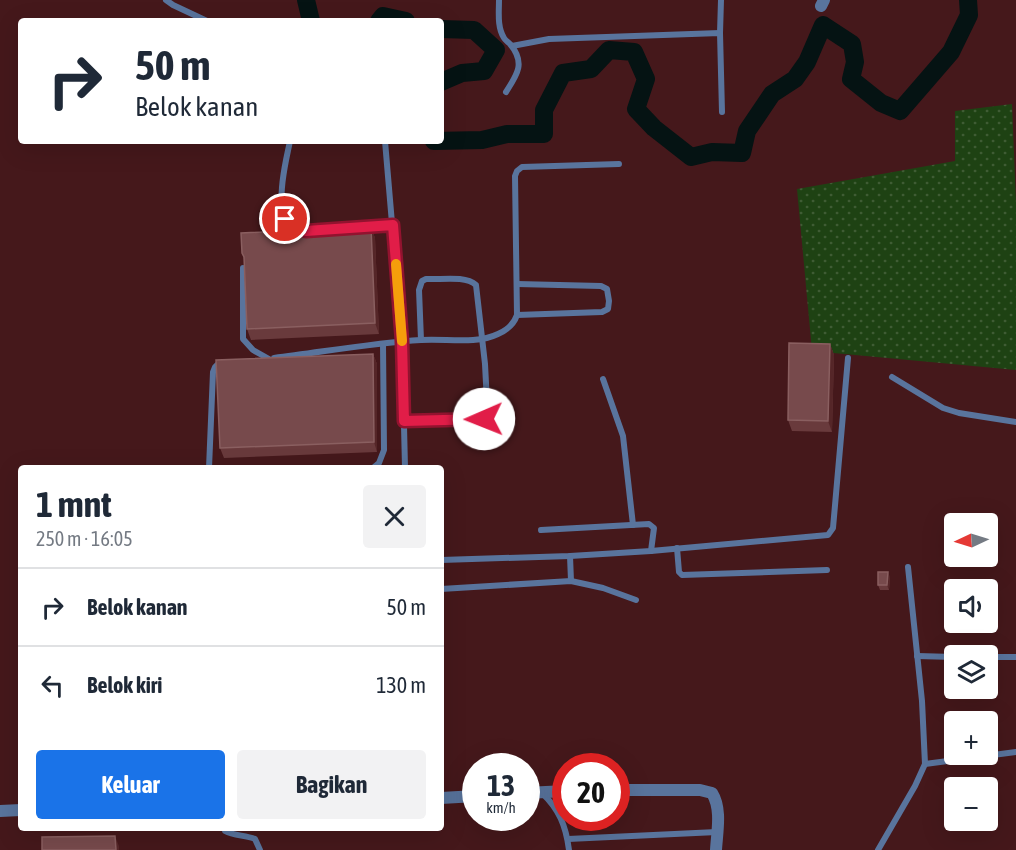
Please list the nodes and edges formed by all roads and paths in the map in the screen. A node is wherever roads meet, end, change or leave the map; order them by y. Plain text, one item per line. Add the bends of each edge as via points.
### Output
1 (166, 0) edge
2 (499, 0) edge
3 (721, 0) edge
4 (201, 18) edge
5 (720, 33) junction
6 (512, 46) junction
7 (506, 92) dead end
8 (722, 111) dead end
9 (289, 144) edge
10 (385, 144) edge
11 (619, 164) dead end
12 (393, 225) junction
13 (328, 229) edge
14 (317, 230) edge
15 (243, 268) edge
16 (517, 284) junction
17 (517, 315) junction
18 (483, 338) junction
19 (421, 340) junction
20 (402, 341) junction
21 (383, 344) junction
22 (848, 358) dead end
23 (269, 359) junction
24 (259, 362) edge
25 (229, 364) edge
26 (892, 377) dead end
27 (603, 379) dead end
28 (404, 421) junction
29 (1016, 422) edge
30 (209, 465) edge
31 (378, 465) edge
32 (405, 465) edge
33 (633, 525) junction
34 (541, 530) dead end
35 (677, 548) junction
36 (651, 551) junction
37 (570, 556) junction
38 (444, 560) edge
39 (908, 567) dead end
40 (827, 570) dead end
41 (571, 581) junction
42 (444, 589) edge
43 (636, 600) dead end
44 (916, 656) junction
45 (944, 657) edge
46 (998, 657) edge
47 (1016, 657) edge
48 (1016, 752) edge
49 (926, 764) junction
50 (630, 790) edge
51 (541, 792) joint
52 (552, 792) edge
53 (462, 797) edge
54 (444, 798) edge
55 (18, 810) edge
56 (0, 811) edge
57 (225, 831) edge
58 (717, 832) junction
59 (568, 839) junction
60 (260, 850) edge
61 (569, 850) edge
62 (716, 850) edge
63 (878, 850) edge

1 - 4 lane
2 - 6 lane via 499,23 503,37
3 - 5 lane
5 - 6 lane via 549,39
5 - 8 lane
6 - 7 lane via 519,70
9 - 14 lane via 282,183 285,219 294,227
10 - 12 lane
11 - 16 lane via 522,167 518,171
12 - 13 lane
12 - 20 lane
15 - 23 lane via 243,339
16 - 17 lane
16 - 17 lane via 601,285 607,290 609,301 608,309 602,312
17 - 18 lane via 514,323 498,334
18 - 19 lane
18 - 19 lane via 476,285 470,280 426,279 420,290
18 - 28 lane via 487,404 484,419
19 - 20 lane
20 - 21 lane
20 - 28 lane
21 - 23 lane
21 - 31 lane via 384,450
22 - 35 lane via 833,528 828,535
23 - 24 lane
25 - 30 lane via 218,364 213,372
26 - 29 lane via 943,408
27 - 33 lane via 623,436
28 - 32 lane
33 - 34 lane
33 - 36 lane via 653,525
35 - 36 lane
35 - 40 lane via 682,575
36 - 37 lane
37 - 38 lane
37 - 41 lane
39 - 44 lane
41 - 42 lane
41 - 43 lane
44 - 45 lane
44 - 49 lane
46 - 47 lane
48 - 49 lane
49 - 63 lane
50 - 58 street via 712,793 718,808
51 - 52 street
51 - 59 lane via 555,805
53 - 54 street
55 - 56 street
57 - 60 lane via 255,839
58 - 59 lane
58 - 62 street
59 - 61 lane

